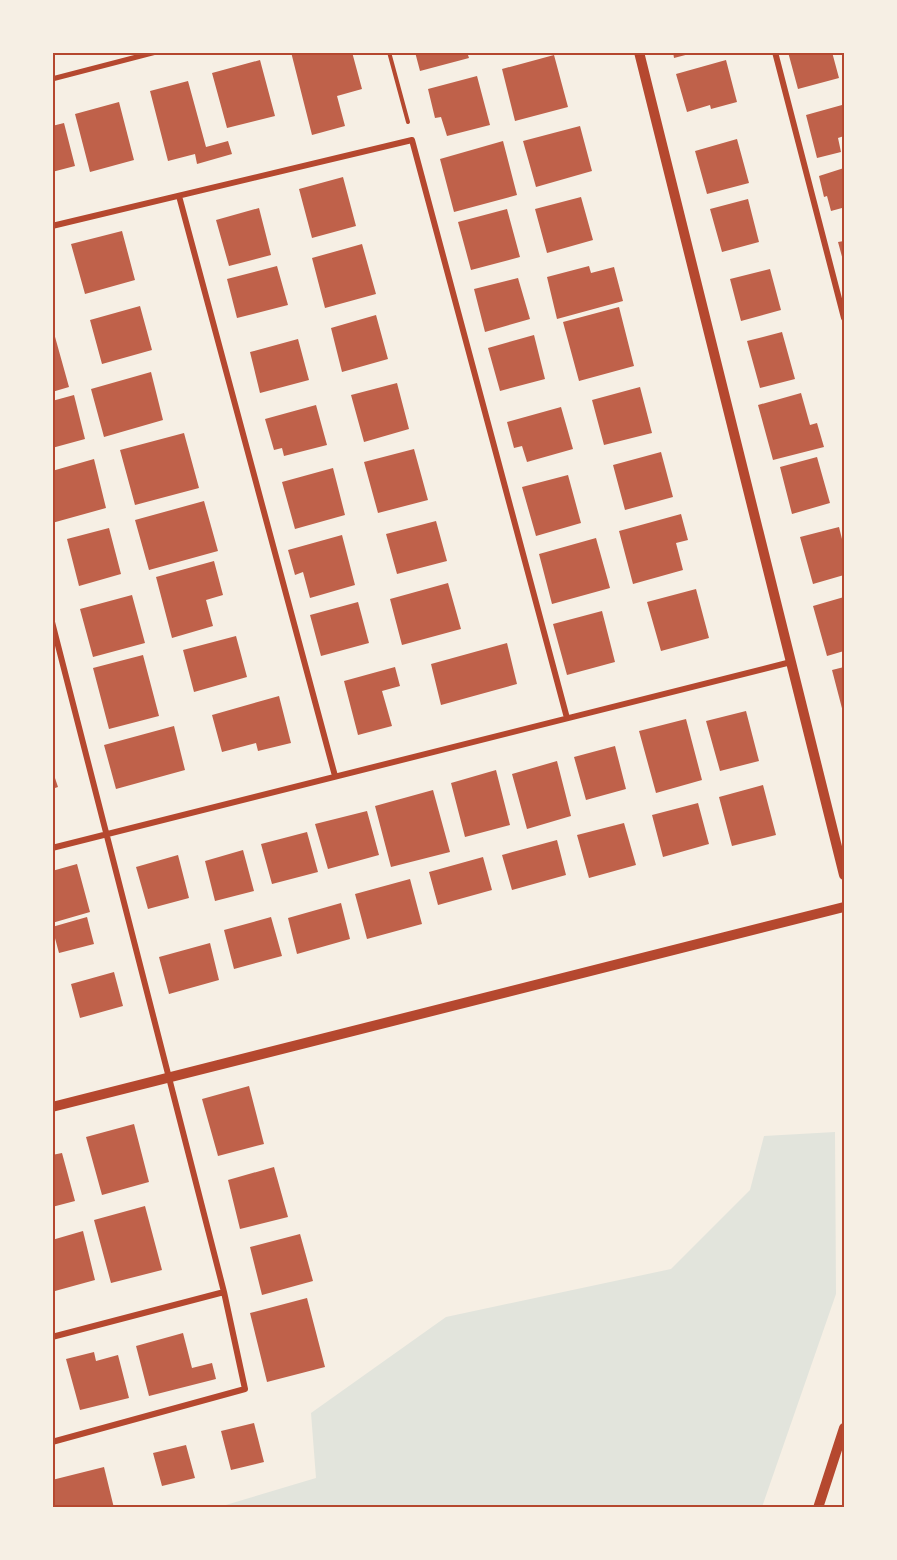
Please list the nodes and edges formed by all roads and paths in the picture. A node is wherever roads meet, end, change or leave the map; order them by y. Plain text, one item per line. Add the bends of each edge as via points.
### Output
1 (156, 52) edge
2 (389, 52) edge
3 (639, 52) edge
4 (775, 52) edge
5 (52, 79) edge
6 (412, 140) junction
7 (179, 196) junction
8 (52, 226) edge
9 (844, 318) edge
10 (52, 622) edge
11 (791, 662) junction
12 (567, 718) junction
13 (335, 776) junction
14 (107, 834) junction
15 (52, 848) edge
16 (844, 875) edge
17 (844, 907) edge
18 (170, 1077) junction
19 (52, 1107) edge
20 (224, 1292) junction
21 (52, 1337) edge
22 (844, 1428) edge
23 (52, 1442) edge
24 (818, 1508) edge

1 - 5 street
2 - 6 path
3 - 11 street
4 - 9 street
6 - 7 street
6 - 12 street
7 - 8 street
7 - 13 street
10 - 14 street
11 - 12 street
11 - 16 street
12 - 13 street
13 - 14 street
14 - 15 street
14 - 18 street
17 - 18 street
18 - 19 street
18 - 20 street
20 - 21 street
20 - 23 street via 245,1389
22 - 24 street

